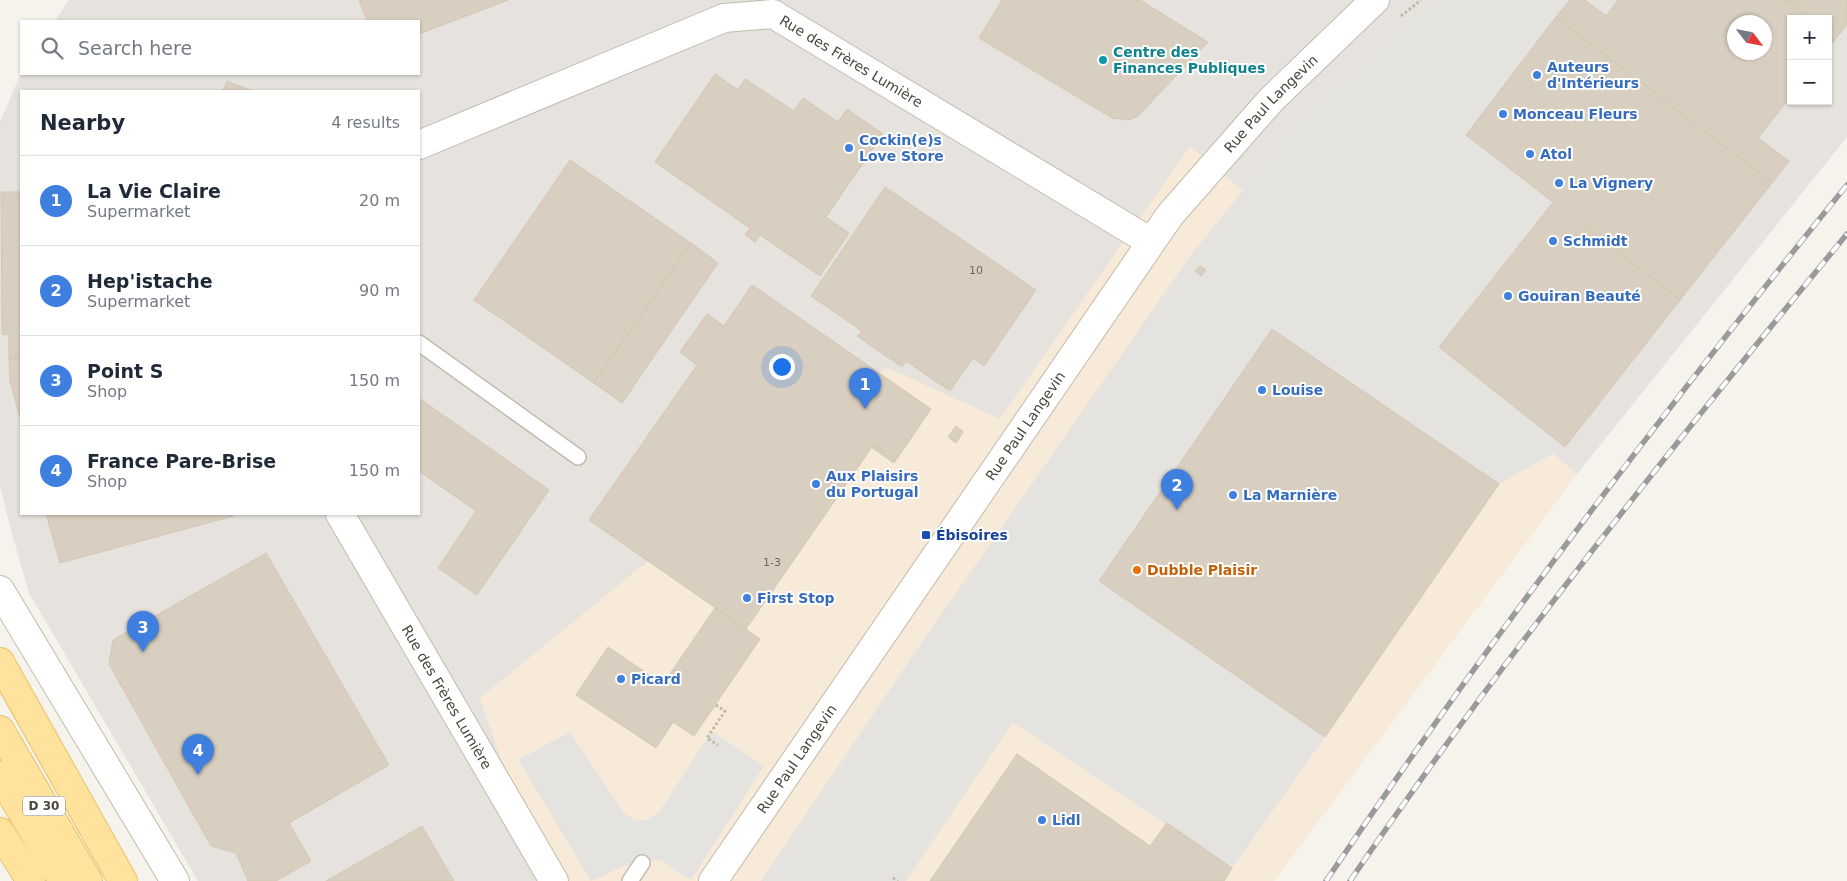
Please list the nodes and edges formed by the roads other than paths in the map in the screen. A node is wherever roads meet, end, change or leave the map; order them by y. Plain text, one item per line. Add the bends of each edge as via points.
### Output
1 (1375, 0) edge
2 (420, 145) edge
3 (1151, 242) junction
4 (420, 344) edge
5 (578, 456) dead end
6 (341, 515) edge
7 (0, 590) edge
8 (0, 662) edge
9 (0, 730) edge
10 (0, 775) edge
11 (0, 832) edge
12 (642, 863) dead end
13 (31, 881) edge
14 (63, 881) edge
15 (88, 881) edge
16 (123, 881) edge
17 (174, 881) edge
18 (554, 881) edge
19 (630, 881) edge
20 (713, 881) edge

1 - 3 street, Rue Paul Langevin via 1270,100 1170,215
2 - 3 street, Rue des Frères Lumière via 724,18 773,14
3 - 20 street, Rue Paul Langevin
4 - 5 lane
6 - 18 street, Rue des Frères Lumière
7 - 17 street
8 - 16 main road
9 - 15 main road, D 30
10 - 14 main road, D 30
11 - 13 main road
12 - 19 lane

